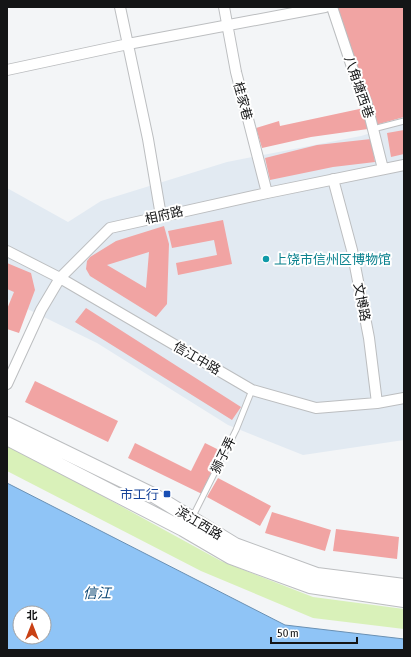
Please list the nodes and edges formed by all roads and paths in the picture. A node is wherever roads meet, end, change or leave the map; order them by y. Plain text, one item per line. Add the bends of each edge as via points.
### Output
1 (120, 7) edge
2 (224, 7) edge
3 (325, 7) edge
4 (332, 7) edge
5 (227, 26) junction
6 (128, 44) junction
7 (7, 70) edge
8 (404, 121) edge
9 (373, 129) junction
10 (404, 165) edge
11 (383, 169) junction
12 (333, 179) junction
13 (267, 193) junction
14 (161, 216) junction
15 (7, 251) edge
16 (60, 278) junction
17 (7, 384) edge
18 (252, 390) junction
19 (404, 398) edge
20 (377, 403) junction
21 (7, 424) edge
22 (7, 438) edge
23 (192, 519) junction
24 (404, 586) edge
25 (404, 600) edge

1 - 6 street
2 - 5 street, 桂家巷
3 - 5 street
4 - 9 street, 八角塘西巷 via 366,101
5 - 6 street
5 - 13 street, 桂家巷
6 - 7 street
6 - 14 street
8 - 9 lane
9 - 11 street, 八角塘西巷
10 - 11 street, 相府路
11 - 12 street, 相府路
12 - 13 street, 相府路
12 - 20 street, 文博路 via 353,257 369,338
13 - 14 street, 相府路
14 - 16 street, 相府路 via 110,228
15 - 16 street, 信江中路
16 - 17 street, 相府路 via 41,310
16 - 18 street, 信江中路
18 - 20 street, 信江中路 via 316,408
18 - 23 lane, 狮子弄 via 236,430
19 - 20 street, 信江中路
21 - 23 main road, 滨江西路 via 155,496
22 - 25 main road, 滨江西路 via 183,528 231,557 310,586
23 - 24 main road, 滨江西路 via 235,545 317,575

